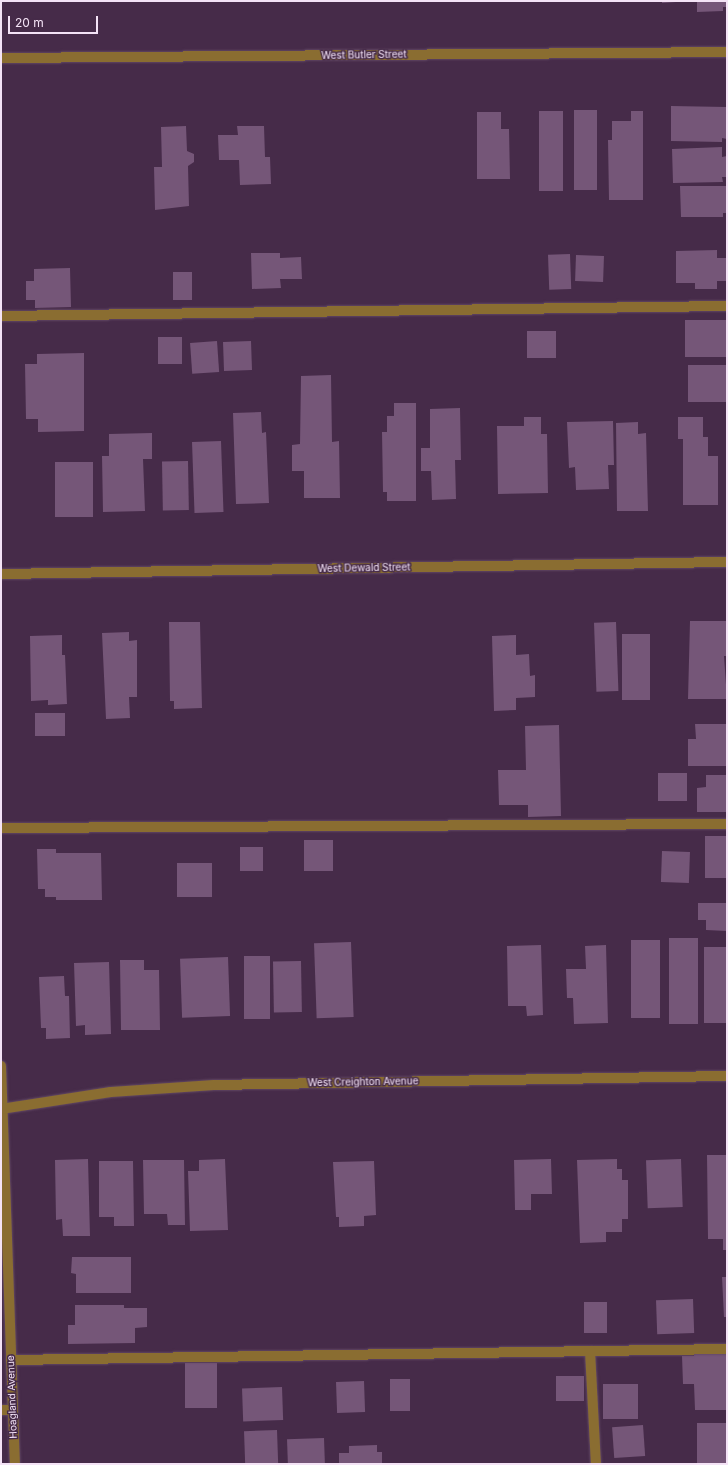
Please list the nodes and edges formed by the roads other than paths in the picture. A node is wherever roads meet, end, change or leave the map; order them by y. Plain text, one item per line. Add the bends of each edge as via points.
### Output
1 (727, 52) edge
2 (1, 58) edge
3 (727, 306) edge
4 (1, 316) edge
5 (727, 562) edge
6 (1, 574) edge
7 (727, 824) edge
8 (1, 828) edge
9 (1, 1066) edge
10 (727, 1076) edge
11 (2, 1109) edge
12 (727, 1349) edge
13 (590, 1351) junction
14 (11, 1360) junction
15 (1, 1410) edge
16 (13, 1410) junction
17 (15, 1464) edge
18 (596, 1464) edge

1 - 2 street, West Butler Street
3 - 4 street
5 - 6 street, West Dewald Street
7 - 8 street
9 - 11 street, Hoagland Avenue
10 - 11 street, West Creighton Avenue via 214,1085 111,1092
11 - 14 street, Hoagland Avenue
12 - 13 street
13 - 14 street
13 - 18 street
14 - 16 street, Hoagland Avenue
15 - 16 street
16 - 17 street, Hoagland Avenue

